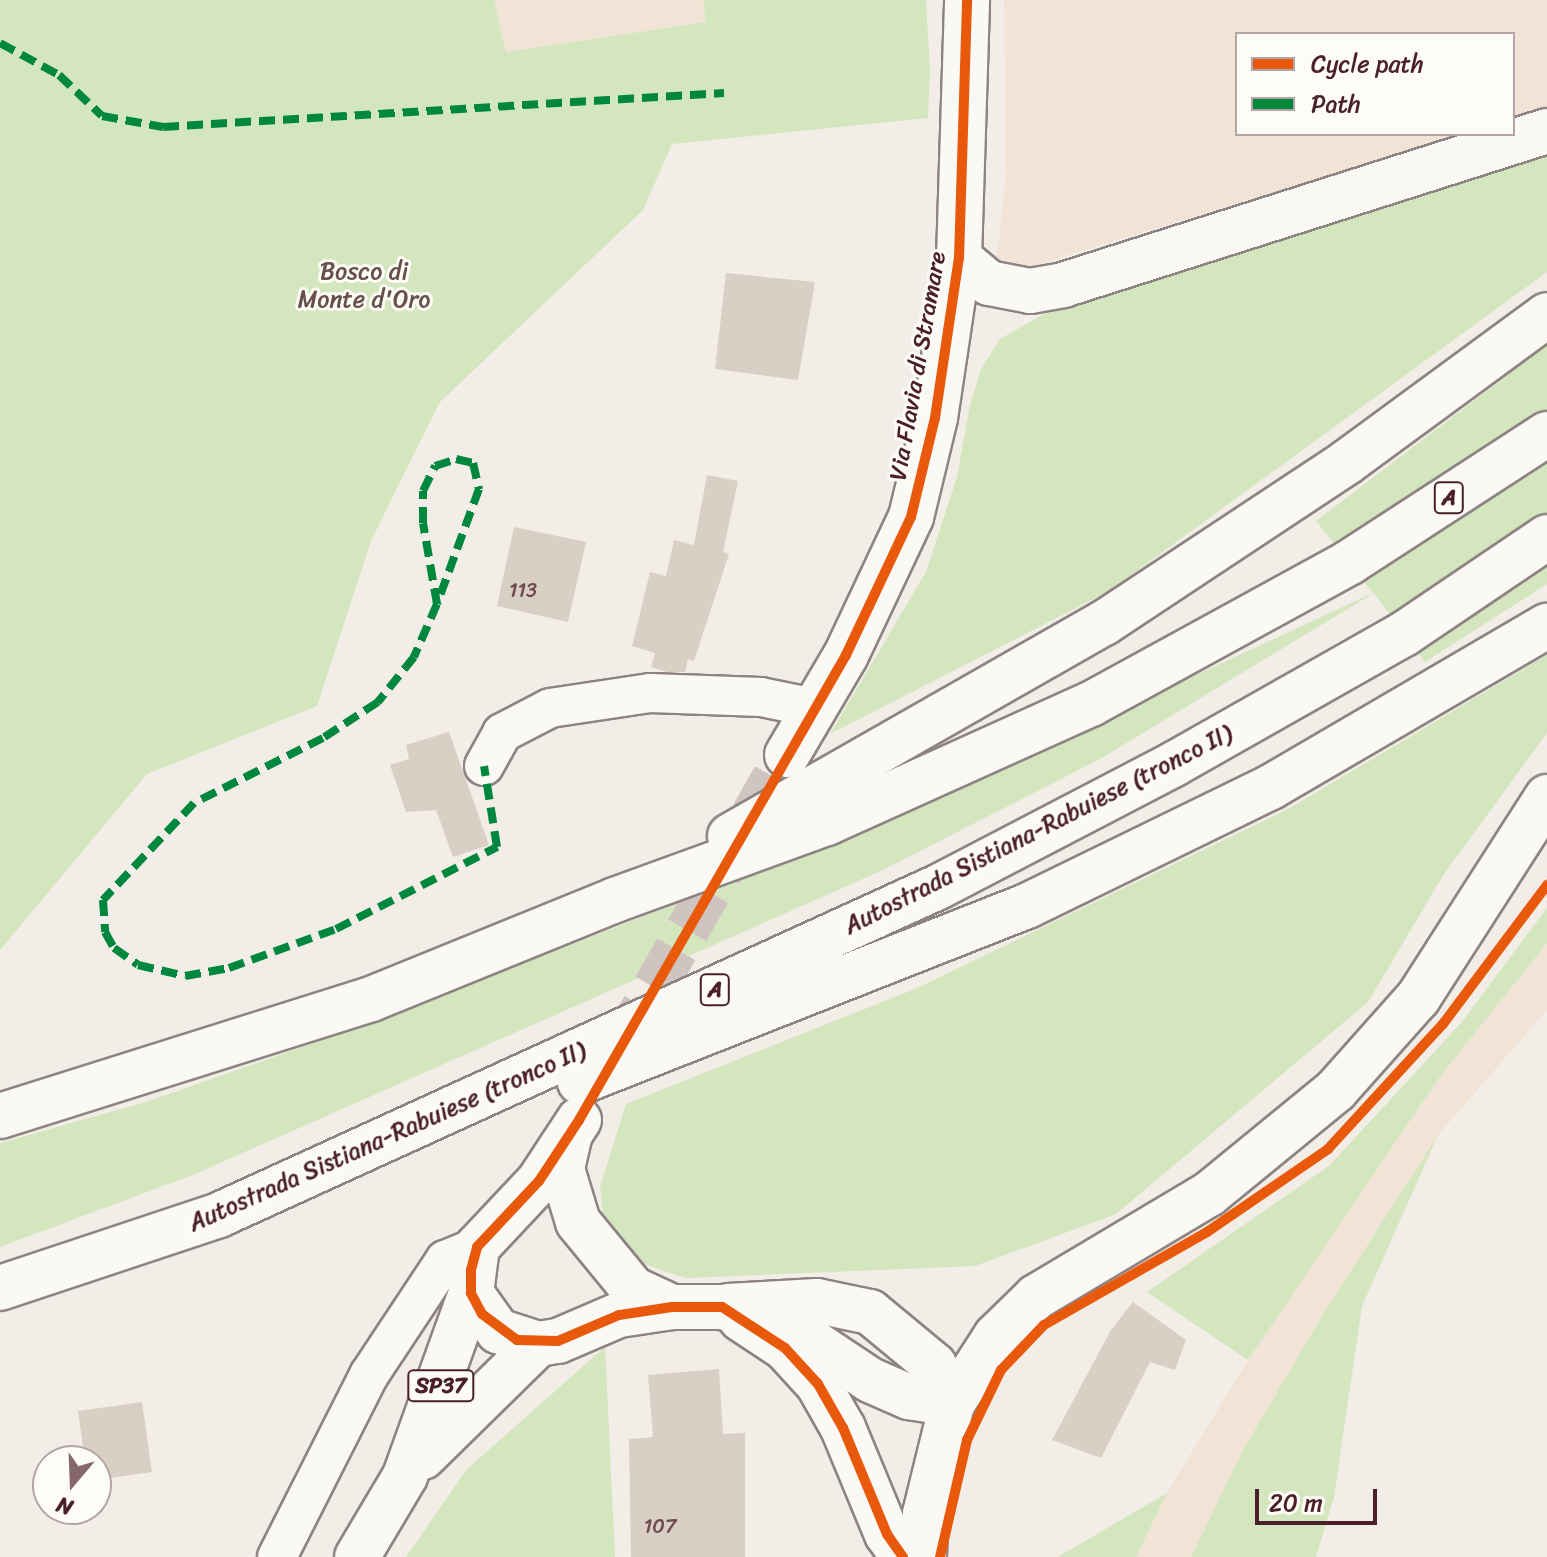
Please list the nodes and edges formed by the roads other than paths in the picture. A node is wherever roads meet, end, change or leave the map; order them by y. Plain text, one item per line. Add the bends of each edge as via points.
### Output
1 (967, 0) edge
2 (1547, 131) edge
3 (959, 258) junction
4 (1547, 315) edge
5 (1547, 434) edge
6 (1547, 537) edge
7 (1547, 626) edge
8 (814, 708) junction
9 (787, 755) tunnel mouth
10 (484, 766) dead end
11 (1547, 797) edge
12 (615, 900) junction
13 (0, 1116) edge
14 (352, 1154) junction
15 (510, 1215) junction
16 (578, 1222) junction
17 (477, 1247) junction
18 (603, 1258) junction
19 (0, 1288) edge
20 (471, 1293) junction
21 (672, 1307) junction
22 (722, 1307) junction
23 (558, 1338) junction
24 (952, 1404) junction
25 (405, 1476) junction
26 (277, 1557) edge
27 (357, 1557) edge
28 (903, 1557) edge
29 (924, 1557) edge

1 - 3 main road, Via Flavia di Stramare
2 - 3 main road via 1063,285 1030,291 989,283
3 - 8 main road, Via Flavia di Stramare via 935,418 911,517 872,604
4 - 12 main road via 1347,462 1104,623
5 - 12 main road, A via 1350,562 1077,710 827,823
6 - 14 main road, Autostrada Sistiana-Rabuiese (tronco II) / A via 1404,634 1174,764 938,887
7 - 14 main road via 1271,787 1027,906 590,1079
8 - 9 main road, Via Flavia di Stramare
8 - 10 street via 761,697 650,693 550,708 502,733
11 - 24 main road via 1418,998 1336,1090 1209,1194 1036,1297 987,1347
12 - 13 main road, A via 371,999
14 - 19 main road, Autostrada Sistiana-Rabuiese (tronco II) / A via 219,1215
15 - 16 main road via 533,1209
15 - 16 main road via 574,1129 562,1169
15 - 17 main road
16 - 18 main road
17 - 20 main road, SP37
17 - 26 street via 445,1260 369,1375
18 - 21 main road via 633,1289
18 - 23 main road, SP37 via 602,1299
20 - 23 main road via 498,1331
20 - 25 main road, SP37
21 - 22 main road
21 - 23 main road via 619,1315
22 - 24 main road via 789,1326 870,1380 909,1397
22 - 28 main road via 785,1348 818,1384 843,1428 887,1534
23 - 25 main road, SP37 via 475,1401
24 - 29 main road via 925,1514
25 - 27 main road, SP37

